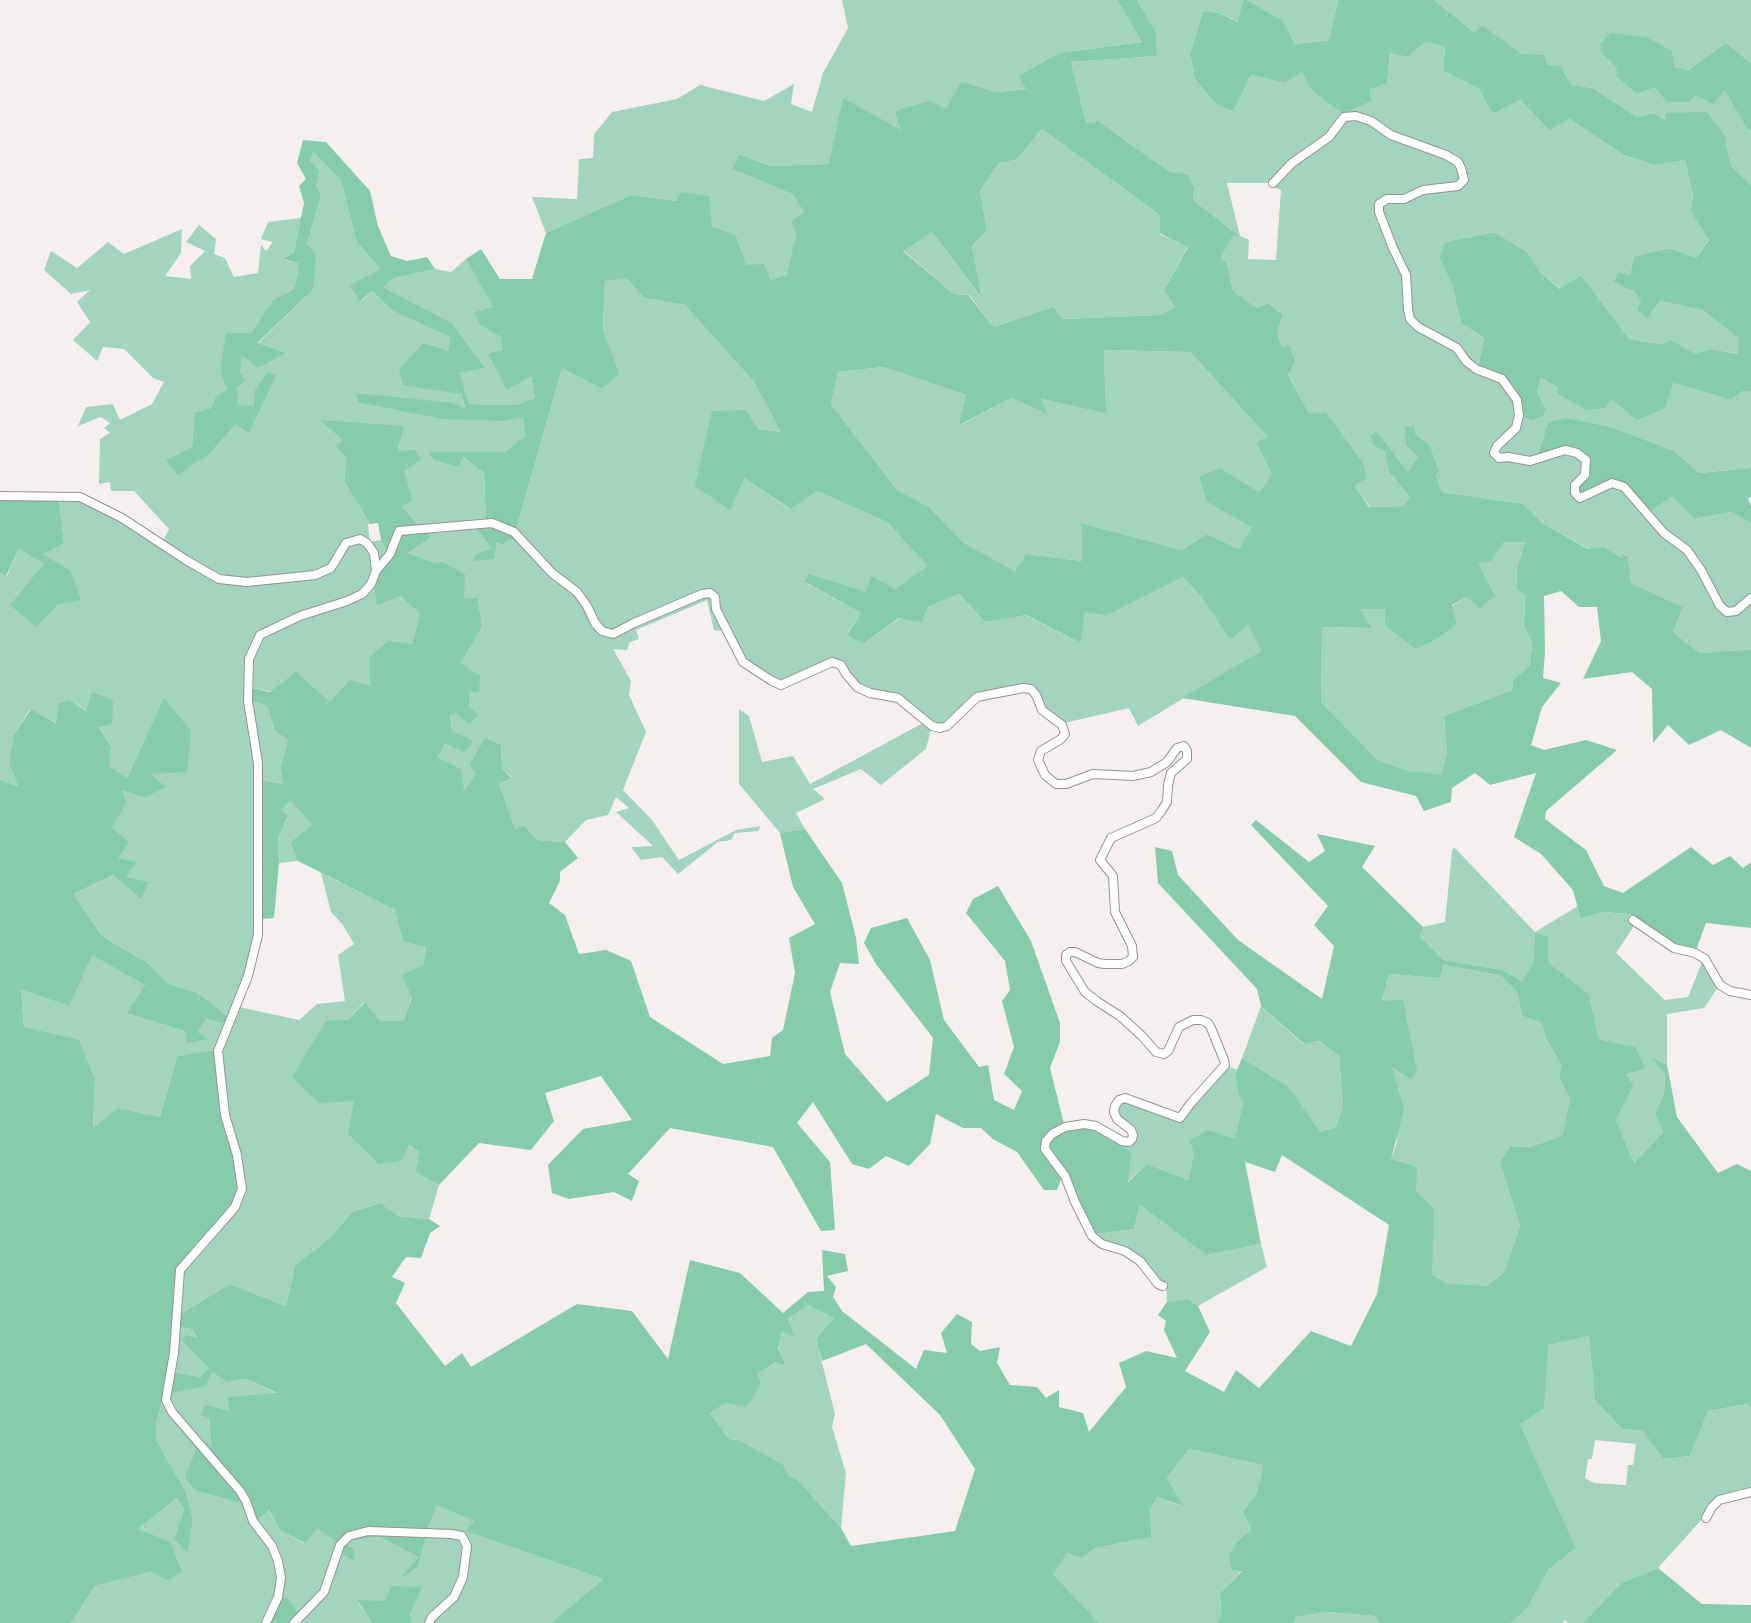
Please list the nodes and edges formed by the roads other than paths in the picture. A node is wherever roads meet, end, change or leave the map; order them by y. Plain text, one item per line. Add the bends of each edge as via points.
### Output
1 (1273, 183) dead end
2 (0, 496) edge
3 (376, 571) junction
4 (1751, 598) edge
5 (1633, 920) dead end
6 (1751, 995) edge
7 (1163, 1286) dead end
8 (1751, 1492) edge
9 (1706, 1518) dead end
10 (266, 1623) edge
11 (294, 1623) edge
12 (429, 1623) edge

1 - 4 street via 1292,163 1329,137 1344,117 1356,116 1371,121 1392,135 1446,154 1458,162 1464,180 1458,186 1423,190 1404,199 1387,199 1379,204 1379,212 1406,275 1410,319 1418,327 1457,348 1476,369 1502,379 1517,400 1519,415 1516,428 1494,453 1499,458 1530,461 1565,450 1577,453 1586,460 1585,475 1575,485 1575,493 1580,498 1612,483 1624,487 1664,533 1687,550 1720,606 1727,612 1736,611
2 - 3 street via 80,497 122,518 219,579 248,582 315,575 331,568 346,543 360,539 374,553
3 - 7 street via 390,554 399,531 492,522 514,532 552,573 577,592 602,631 613,634 710,593 715,597 716,609 743,662 781,685 832,662 841,665 857,686 870,693 898,698 932,726 940,728 977,697 1031,689 1042,710 1062,725 1065,734 1042,751 1038,760 1045,775 1056,784 1066,784 1093,774 1133,776 1151,772 1167,762 1176,748 1184,746 1187,759 1171,773 1167,802 1162,810 1156,818 1111,838 1100,860 1112,876 1115,912 1132,946 1133,957 1122,964 1105,964 1070,952 1066,961 1085,992 1120,1016 1156,1052 1164,1054 1168,1051 1179,1027 1193,1020 1208,1023 1225,1066 1180,1118 1125,1098 1119,1100 1114,1112 1131,1130 1133,1135 1129,1142 1096,1126 1084,1124 1065,1127 1052,1134 1045,1149 1065,1176 1092,1236 1140,1261
3 - 10 street via 362,594 300,616 260,635 249,659 248,702 258,763 258,935 248,976 218,1051 225,1115 237,1155 242,1189 235,1207 180,1270 174,1354 166,1400 172,1412 240,1491 253,1522 272,1546 281,1578 278,1597
5 - 6 street via 1674,948 1705,959 1720,985 1730,991
8 - 9 street via 1719,1500
11 - 12 street via 324,1592 340,1545 349,1536 368,1531 462,1536 467,1546 463,1577 454,1597 432,1616

